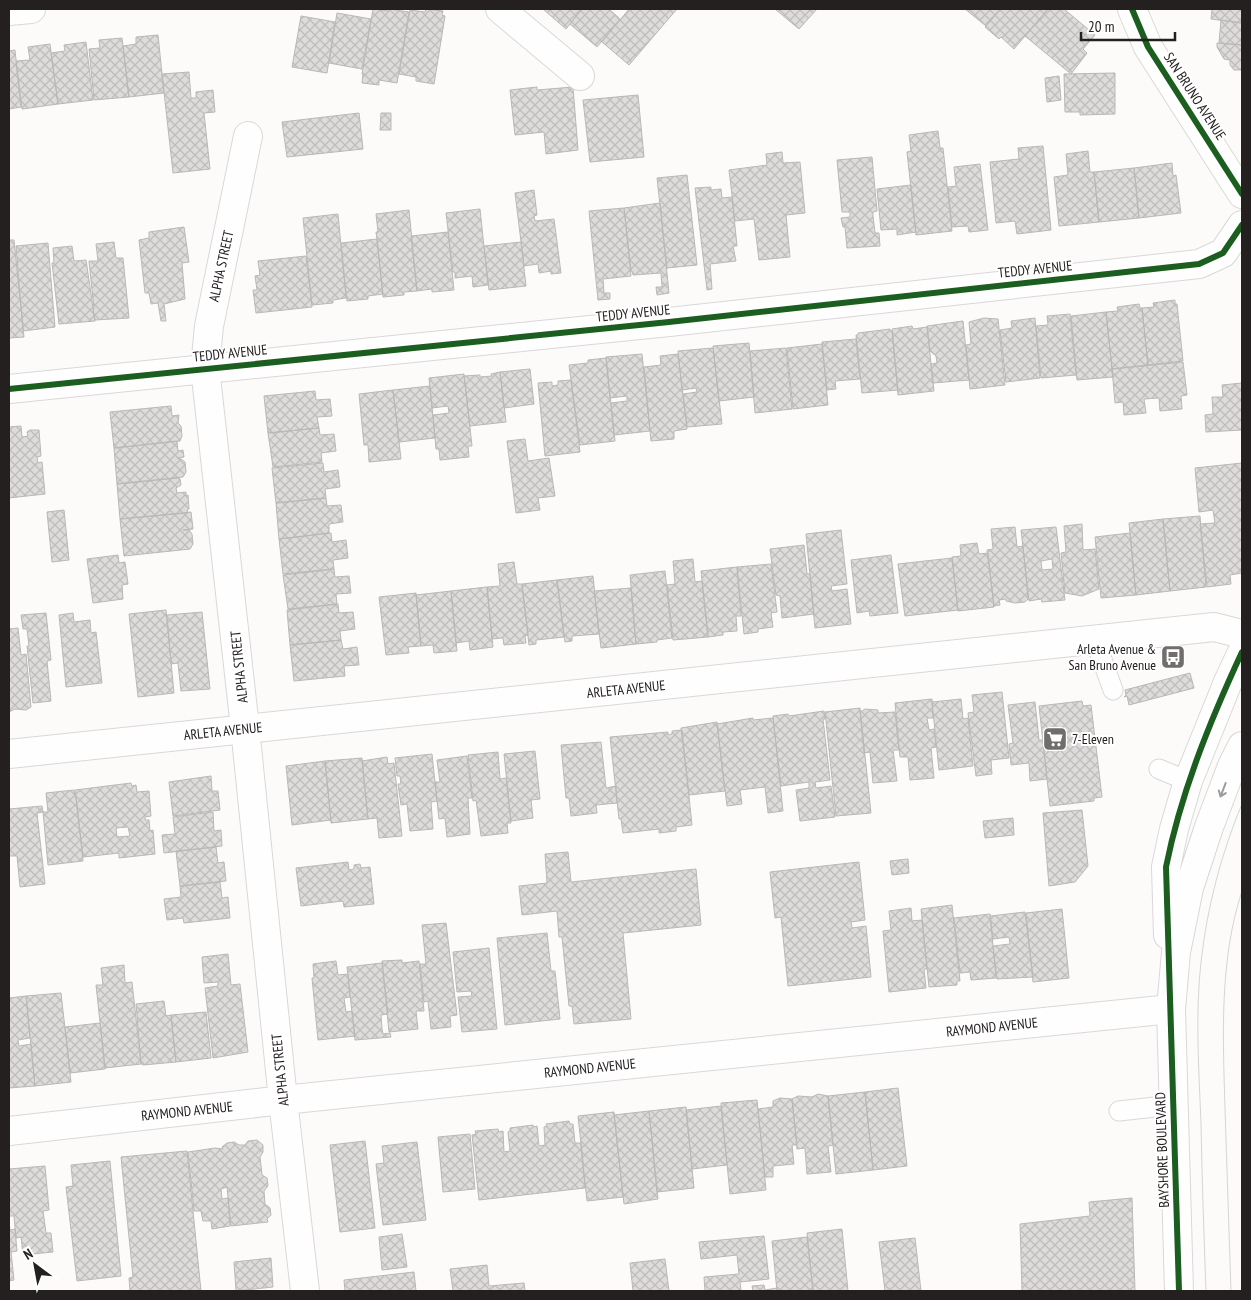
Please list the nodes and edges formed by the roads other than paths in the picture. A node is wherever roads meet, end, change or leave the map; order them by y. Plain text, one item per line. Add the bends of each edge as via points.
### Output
1 (31, 9) edge
2 (500, 9) edge
3 (1132, 9) edge
4 (9, 11) edge
5 (580, 76) dead end
6 (248, 136) dead end
7 (1242, 194) edge
8 (1242, 225) edge
9 (205, 368) junction
10 (9, 389) edge
11 (1242, 634) edge
12 (1095, 640) junction
13 (1242, 652) edge
14 (1113, 690) dead end
15 (245, 728) junction
16 (1242, 746) edge
17 (9, 754) edge
18 (1159, 769) dead end
19 (1188, 782) junction
20 (1171, 1009) junction
21 (283, 1100) junction
22 (1173, 1105) junction
23 (1119, 1111) dead end
24 (9, 1131) edge
25 (305, 1291) edge
26 (1178, 1291) edge

1 - 4 street
2 - 5 street
3 - 7 street, SAN BRUNO AVENUE via 1148,47
6 - 9 street, ALPHA STREET via 209,326
8 - 9 street, TEDDY AVENUE via 1223,253 1199,264
9 - 10 street, TEDDY AVENUE
9 - 15 street, ALPHA STREET
11 - 12 street, ARLETA AVENUE via 1214,627
12 - 14 lane
12 - 15 street, ARLETA AVENUE
13 - 19 street
15 - 17 street, ARLETA AVENUE
15 - 21 street, ALPHA STREET
16 -> 20 street, BAYSHORE BOULEVARD via 1212,818 1189,888 1176,952
18 - 19 lane
19 - 20 street via 1166,867
20 - 21 street, RAYMOND AVENUE
20 - 22 street, BAYSHORE BOULEVARD
21 - 24 street, RAYMOND AVENUE
21 - 25 street, ALPHA STREET
22 - 23 lane
22 - 26 street, BAYSHORE BOULEVARD

